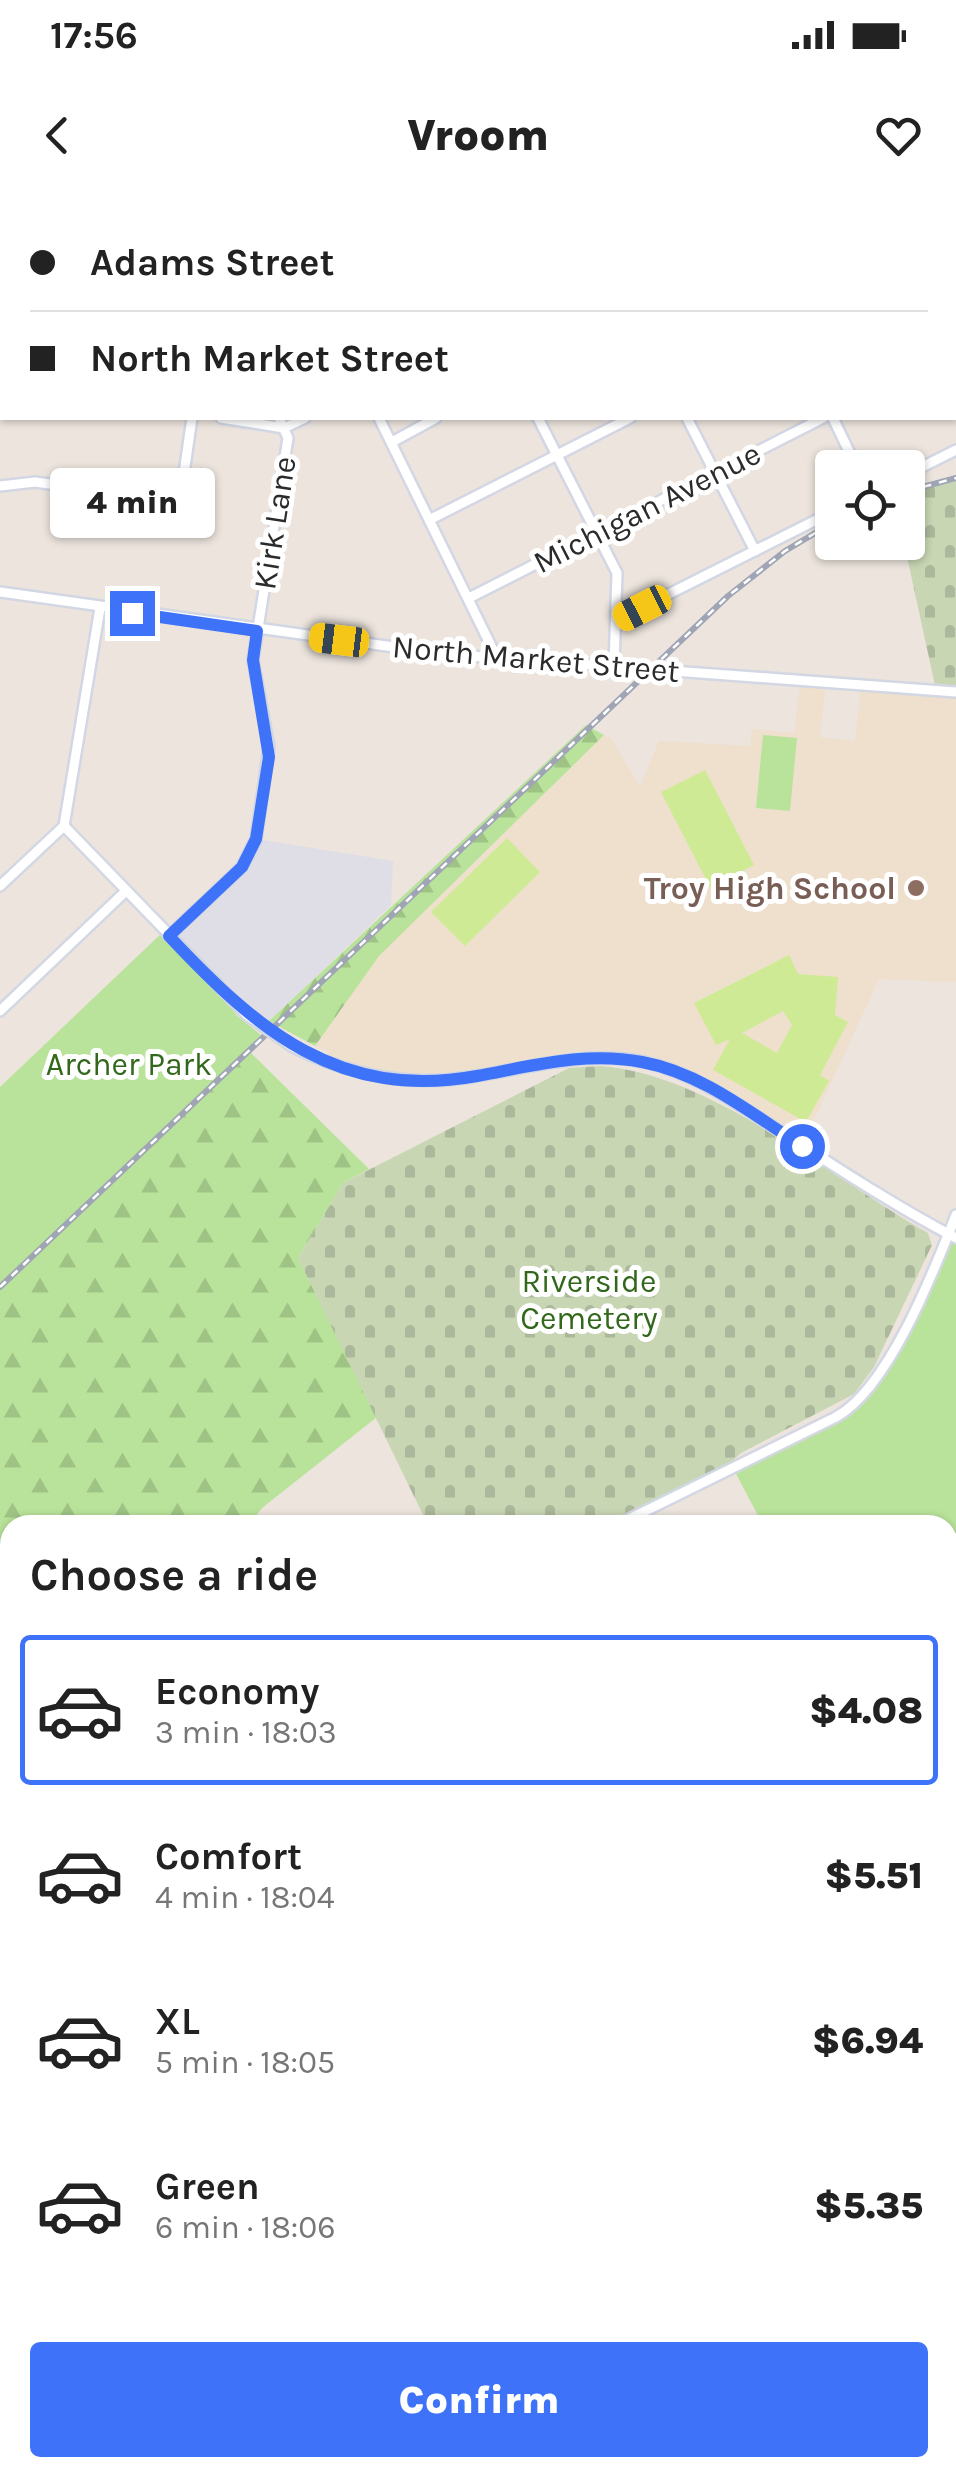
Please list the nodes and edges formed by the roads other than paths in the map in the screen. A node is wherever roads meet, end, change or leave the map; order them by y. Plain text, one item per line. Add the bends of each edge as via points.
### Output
1 (192, 420) edge
2 (251, 420) edge
3 (381, 420) edge
4 (432, 420) edge
5 (539, 420) edge
6 (626, 420) edge
7 (688, 420) edge
8 (820, 420) edge
9 (834, 420) edge
10 (281, 422) edge
11 (392, 442) junction
12 (848, 450) edge
13 (956, 450) edge
14 (556, 454) junction
15 (925, 466) edge
16 (716, 474) junction
17 (0, 486) edge
18 (430, 519) junction
19 (815, 521) edge
20 (598, 534) junction
21 (755, 552) junction
22 (0, 595) edge
23 (469, 598) junction
24 (100, 608) junction
25 (618, 620) junction
26 (257, 631) junction
27 (496, 658) junction
28 (614, 667) junction
29 (956, 692) edge
30 (64, 826) junction
31 (0, 886) edge
32 (126, 891) junction
33 (169, 936) junction
34 (0, 1011) edge
35 (956, 1216) edge
36 (952, 1236) edge
37 (637, 1515) edge

1 - 17 street via 175,502 36,482
2 - 10 street
3 - 11 street
4 - 11 street
5 - 14 street
6 - 14 street
7 - 16 street
8 - 16 street, Michigan Avenue
9 - 12 street
10 - 26 street, Kirk Lane via 288,438
11 - 18 street
13 - 15 street
14 - 18 street
14 - 20 street
16 - 20 street, Michigan Avenue
16 - 21 street
18 - 23 street
19 - 21 street
20 - 23 street, Michigan Avenue
20 - 25 street via 617,573
21 - 25 street
22 - 24 street, North Market Street
23 - 27 street
24 - 26 street, North Market Street
24 - 30 street
25 - 28 street
26 - 27 street, North Market Street
26 - 33 street, Kirk Lane via 253,660 269,757 256,839 242,867
27 - 28 street, North Market Street
28 - 29 street, North Market Street
30 - 31 street
30 - 32 street
32 - 33 street
32 - 34 street
33 - 36 street, bridge via 247,1016 293,1047 349,1070 456,1080 585,1058 659,1066 709,1087
35 - 36 street
36 - 37 street via 882,1372 860,1400

